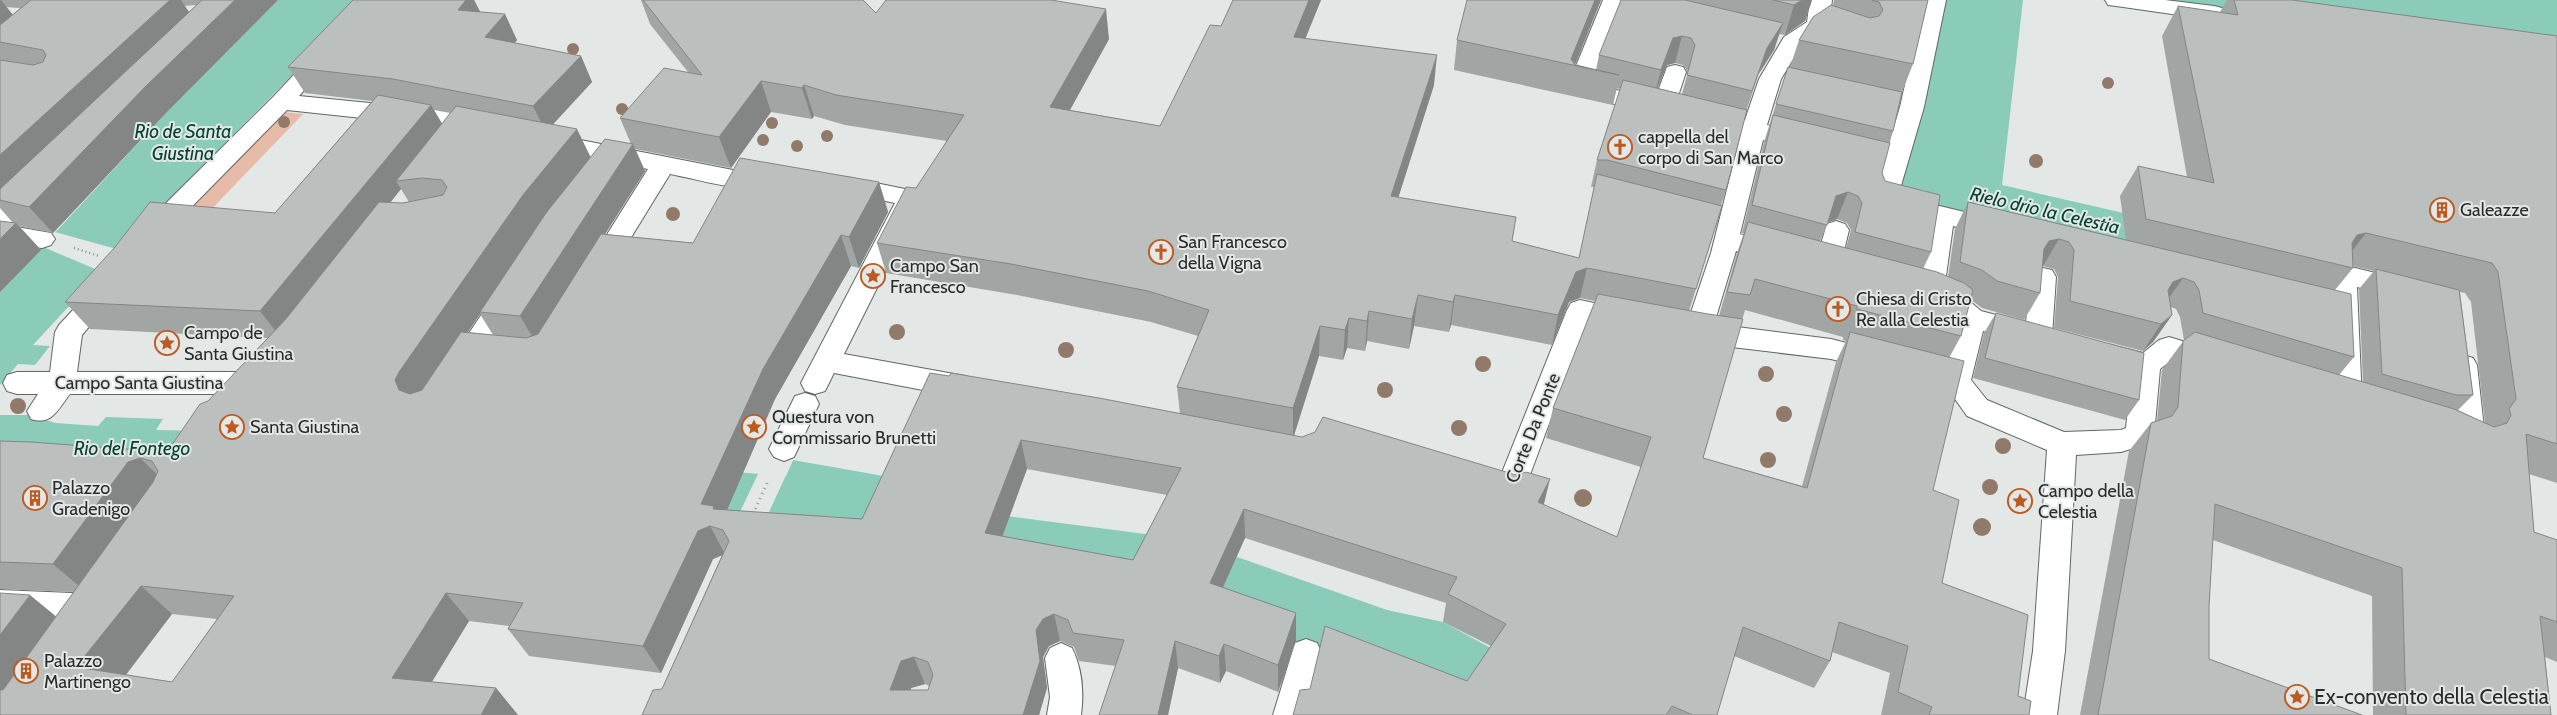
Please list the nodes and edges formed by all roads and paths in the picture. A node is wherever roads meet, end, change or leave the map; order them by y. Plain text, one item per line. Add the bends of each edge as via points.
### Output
1 (376, 0) edge
2 (1821, 0) edge
3 (2116, 0) edge
4 (1620, 4) edge
5 (1925, 12) edge
6 (2236, 16) edge
7 (1675, 72) dead end
8 (281, 102) junction
9 (1664, 108) junction
10 (467, 126) edge
11 (1754, 130) junction
12 (525, 137) edge
13 (1829, 148) edge
14 (612, 154) junction
15 (663, 165) junction
16 (49, 175) edge
17 (593, 178) edge
18 (788, 180) edge
19 (825, 181) edge
20 (1942, 215) junction
21 (0, 222) edge
22 (1836, 230) edge
23 (2018, 233) edge
24 (0, 234) edge
25 (42, 238) dead end
26 (1722, 241) junction
27 (74, 248) dead end
28 (142, 248) edge
29 (90, 253) dead end
30 (1827, 267) junction
31 (524, 272) edge
32 (122, 274) edge
33 (1856, 275) edge
34 (2043, 277) edge
35 (1903, 288) edge
36 (584, 291) edge
37 (1930, 295) junction
38 (2428, 295) edge
39 (2318, 307) edge
40 (2346, 314) junction
41 (1972, 318) junction
42 (1649, 323) edge
43 (2038, 336) junction
44 (2461, 341) edge
45 (279, 362) edge
46 (2147, 365) junction
47 (2235, 367) edge
48 (1904, 368) edge
49 (458, 372) edge
50 (17, 383) dead end
51 (62, 383) junction
52 (260, 383) junction
53 (816, 383) junction
54 (989, 392) edge
55 (2320, 393) edge
56 (2348, 402) junction
57 (236, 409) edge
58 (2374, 410) edge
59 (42, 411) dead end
60 (2450, 431) edge
61 (2062, 444) junction
62 (784, 449) dead end
63 (1463, 476) edge
64 (770, 478) dead end
65 (751, 518) edge
66 (0, 604) edge
67 (74, 639) edge
68 (1306, 653) dead end
69 (1061, 658) dead end
70 (1064, 715) edge
71 (1290, 715) edge
72 (2040, 715) edge

1 - 8 street
2 - 11 street via 1826,28 1781,42 1780,78
3 - 6 street
4 - 9 street via 1578,88
5 - 20 street via 1885,162 1884,200
7 - 9 street
8 - 10 street via 405,115 443,115
8 - 28 street via 156,228
9 - 11 street
11 - 13 street
11 - 26 street
12 - 14 street
14 - 15 street
14 - 17 street
15 - 18 street via 733,178
15 - 36 street
16 - 21 street
19 - 53 street via 910,198
20 - 23 street
20 - 37 street
22 - 30 street
24 - 25 street
26 - 30 street
26 - 48 street via 1688,331 1831,349
27 - 29 path
30 - 33 street
31 - 49 street via 483,348
32 - 51 street via 69,332
34 - 43 street
35 - 37 street
37 - 41 street via 1958,306
38 - 40 street via 2343,274
39 - 40 street
40 - 56 street
41 - 43 street
41 - 61 street via 1944,378 1977,408
42 - 63 street, Corte Da Ponte via 1573,328 1510,490
43 - 46 street
44 - 60 street
45 - 52 street, Campo Santa Giustina
46 - 47 street via 2168,337
46 - 61 street via 2140,434 2121,441
50 - 51 street, Campo Santa Giustina
51 - 52 street, Campo Santa Giustina
51 - 59 street
52 - 57 street, Campo Santa Giustina
53 - 54 street
53 - 62 street
55 - 56 street
56 - 58 street
61 - 72 street via 2048,652
64 - 65 path
66 - 67 street via 103,597
68 - 71 street
69 - 70 street via 1067,697

